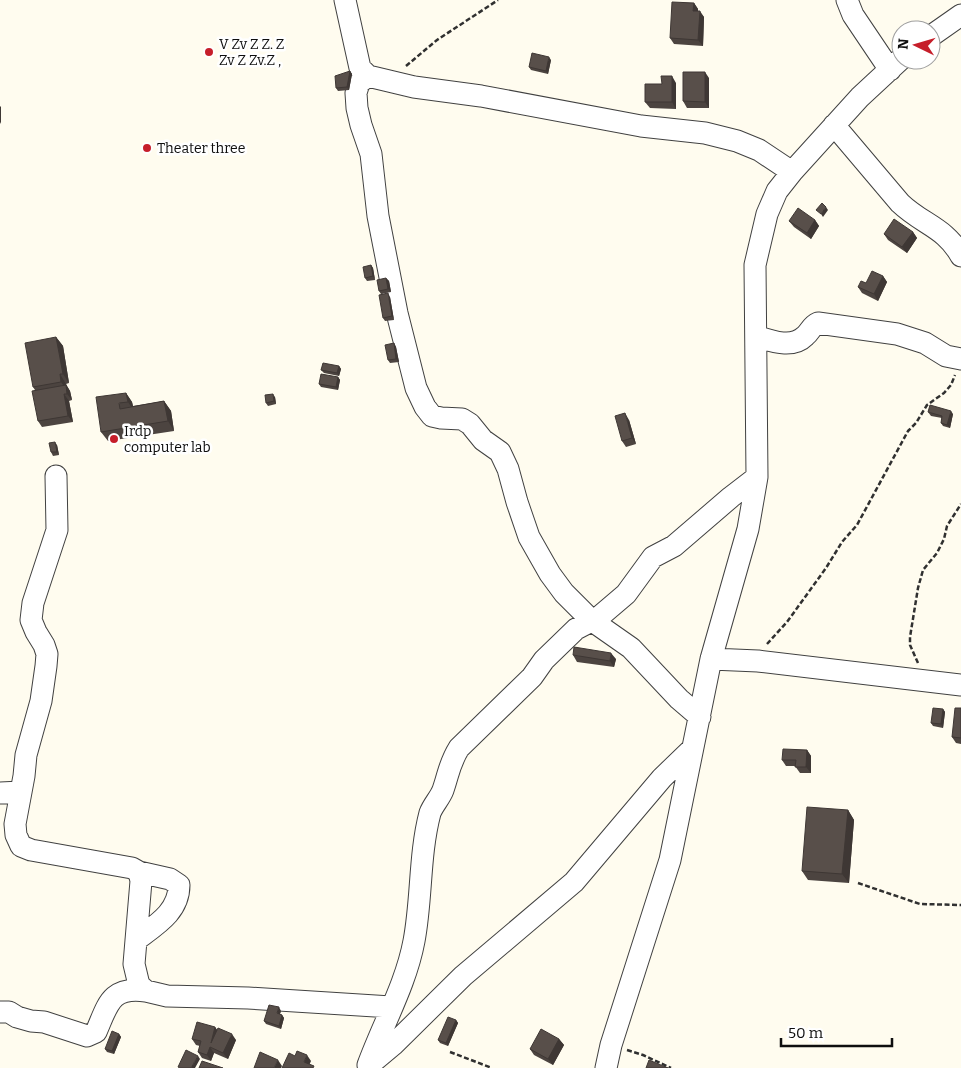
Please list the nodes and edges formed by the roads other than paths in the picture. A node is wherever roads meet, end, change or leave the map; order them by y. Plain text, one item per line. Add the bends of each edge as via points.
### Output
1 (345, 0) edge
2 (847, 0) edge
3 (961, 15) edge
4 (941, 29) edge
5 (891, 59) edge
6 (891, 69) edge
7 (375, 78) junction
8 (834, 125) junction
9 (792, 172) junction
10 (961, 256) edge
11 (756, 336) junction
12 (961, 359) edge
13 (56, 476) dead end
14 (757, 477) junction
15 (591, 620) junction
16 (711, 659) junction
17 (961, 685) edge
18 (700, 717) junction
19 (692, 749) junction
20 (0, 792) edge
21 (21, 792) junction
22 (139, 872) junction
23 (136, 940) junction
24 (146, 990) junction
25 (391, 1007) junction
26 (0, 1012) edge
27 (366, 1067) edge
28 (606, 1068) edge

1 - 7 street via 360,68
2 - 5 street via 853,15
3 - 4 street
6 - 8 street
7 - 9 street via 641,126 706,133 759,150
7 - 15 street via 359,83 357,108 371,154 378,216 416,388 432,416 462,419 500,452 538,554 564,593
8 - 9 street
8 - 10 street via 900,203 941,231 954,243
9 - 11 street via 777,191 767,214 755,265
11 - 12 street via 790,343 799,342 818,323 860,327 897,334 925,343 946,356
11 - 14 street
13 - 21 street via 56,530 33,603 31,620 47,654 46,666
14 - 15 street via 674,546 653,557 626,594 600,617
14 - 16 street via 748,529
15 - 18 street via 631,648
15 - 25 street via 576,629 544,660 532,677 459,748 451,760 442,792 431,810 414,942 404,978
16 - 17 street
16 - 18 street
18 - 19 street
19 - 27 street via 662,778 574,882 463,976
19 - 28 street via 670,860
20 - 21 street
21 - 22 street via 15,824 21,846
22 - 23 street via 142,881
22 - 23 street via 170,879 178,885 179,895 174,907 162,920
23 - 24 street via 134,964 139,985
24 - 25 street via 167,996
24 - 26 street via 134,989 110,1000 96,1032 87,1036
25 - 27 street

